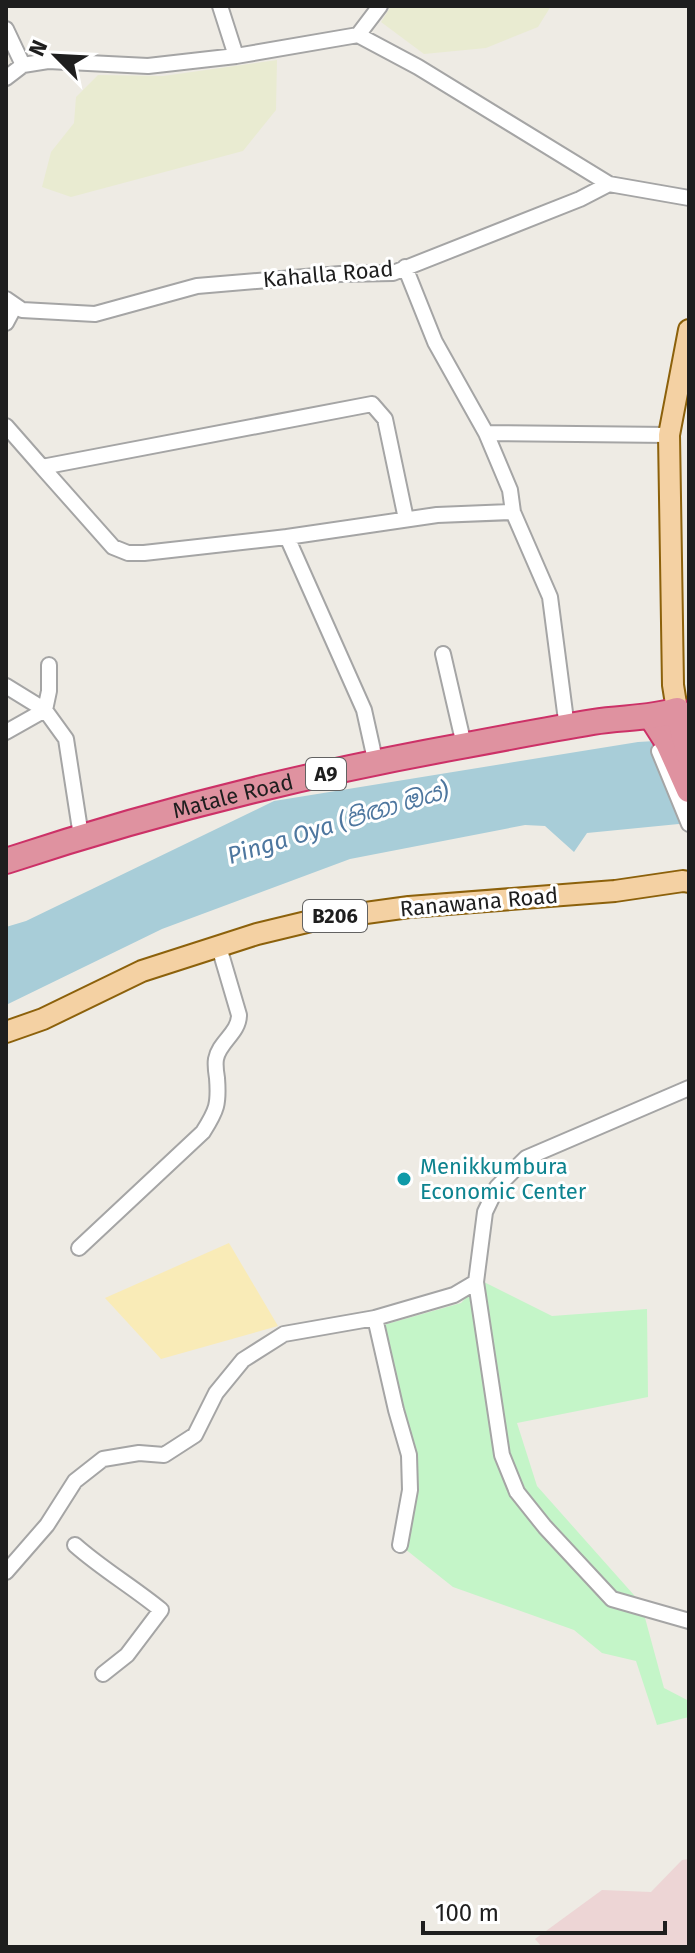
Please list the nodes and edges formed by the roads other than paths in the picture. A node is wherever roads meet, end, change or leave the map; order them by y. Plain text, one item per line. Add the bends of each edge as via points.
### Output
1 (220, 6) edge
2 (380, 6) edge
3 (6, 29) edge
4 (358, 35) junction
5 (236, 56) junction
6 (23, 65) junction
7 (6, 78) edge
8 (609, 184) junction
9 (689, 198) edge
10 (405, 267) junction
11 (11, 302) edge
12 (6, 323) edge
13 (689, 330) edge
14 (6, 426) edge
15 (486, 433) junction
16 (669, 435) junction
17 (42, 467) junction
18 (513, 512) junction
19 (406, 519) junction
20 (287, 537) junction
21 (443, 654) dead end
22 (49, 665) dead end
23 (673, 685) junction
24 (6, 686) edge
25 (45, 710) junction
26 (677, 710) junction
27 (653, 726) junction
28 (567, 728) junction
29 (6, 732) edge
30 (464, 745) junction
31 (689, 755) edge
32 (376, 764) junction
33 (689, 790) edge
34 (689, 824) edge
35 (81, 836) junction
36 (6, 861) edge
37 (687, 879) edge
38 (219, 947) junction
39 (6, 1032) edge
40 (689, 1088) edge
41 (79, 1248) dead end
42 (476, 1282) junction
43 (375, 1318) junction
44 (75, 1545) dead end
45 (400, 1545) dead end
46 (6, 1572) edge
47 (689, 1621) edge
48 (103, 1674) dead end

1 - 5 street
2 - 4 street
3 - 6 street
4 - 5 street
4 - 8 street
5 - 6 street via 148,66 48,61
6 - 7 street
8 - 9 street
8 - 10 street, Kahalla Road
10 - 11 street, Kahalla Road via 393,273 197,286 95,314 22,310
10 - 15 street via 435,342
11 - 12 street
13 - 16 main road
14 - 17 street
15 - 16 street
15 - 18 street via 510,490
16 - 23 main road
17 - 19 street via 372,404 385,419
17 - 20 street via 113,547 128,553
18 - 19 street
18 - 28 street via 550,597
19 - 20 street
20 - 32 street via 364,710
21 - 30 street
22 - 25 street
23 - 26 main road
23 - 27 main road
24 - 25 street
25 - 29 street
25 - 35 street via 66,739
26 - 27 highway, Matale Road
26 - 31 highway
27 - 28 highway, Matale Road / A9 via 624,718
27 - 33 highway
27 - 34 street
28 - 30 highway, Matale Road / A9
30 - 32 highway, Matale Road / A9
32 - 35 highway, Matale Road / A9 via 235,793
35 - 36 highway, Matale Road / A9
37 - 38 main road, Ranawana Road / B206 via 615,891 349,914
38 - 39 main road, Ranawana Road / B206 via 142,971
38 - 41 street via 239,1023 215,1061 216,1113 203,1132
40 - 42 street via 526,1158 497,1187 485,1212
42 - 43 street via 454,1295
42 - 47 street via 502,1455 517,1492 612,1599
43 - 45 street via 409,1455 410,1490
43 - 46 street via 284,1334 243,1360 216,1393 195,1435 164,1455 103,1459 75,1481 47,1525
44 - 48 street via 161,1610 127,1655

